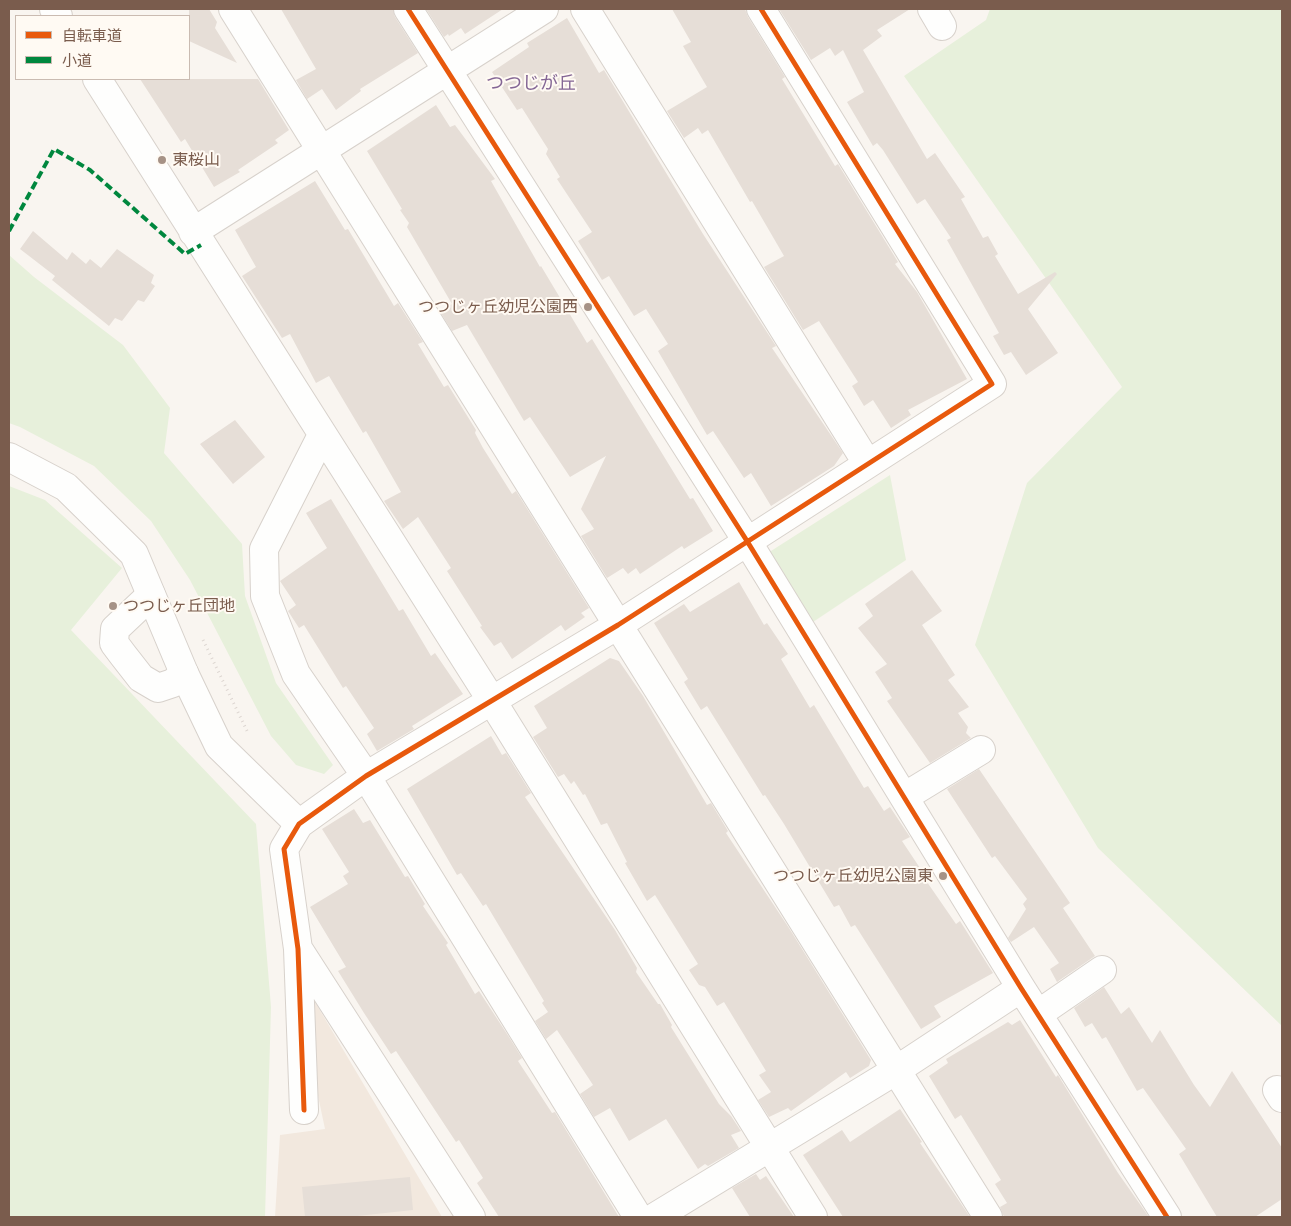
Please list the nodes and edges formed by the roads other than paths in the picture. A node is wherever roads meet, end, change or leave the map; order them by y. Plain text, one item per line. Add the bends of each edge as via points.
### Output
1 (233, 9) edge
2 (408, 9) edge
3 (544, 9) edge
4 (585, 9) edge
5 (762, 9) edge
6 (447, 70) junction
7 (98, 80) edge
8 (320, 149) junction
9 (193, 232) junction
10 (322, 435) junction
11 (9, 457) edge
12 (867, 463) junction
13 (747, 541) junction
14 (151, 595) junction
15 (618, 625) junction
16 (184, 673) junction
17 (492, 701) junction
18 (982, 750) dead end
19 (366, 776) junction
20 (904, 797) junction
21 (298, 824) junction
22 (298, 948) junction
23 (1102, 970) dead end
24 (1021, 988) junction
25 (1038, 1014) junction
26 (895, 1071) junction
27 (304, 1110) dead end
28 (770, 1148) junction
29 (472, 1217) edge
30 (638, 1217) edge
31 (655, 1217) edge
32 (813, 1217) edge
33 (988, 1217) edge
34 (1167, 1217) edge

1 - 8 street
2 - 6 street
3 - 6 street
4 - 12 street
5 - 12 street via 992,384
6 - 8 street
6 - 13 street
7 - 9 street
8 - 9 street
8 - 15 street
9 - 10 street
10 - 17 street
10 - 19 street via 264,549 265,596 296,674
11 - 14 street via 66,487 134,554
12 - 13 street
13 - 15 street
13 - 20 street
14 - 16 street
14 - 16 street via 115,629 114,643 140,678 158,688 173,683
15 - 17 street
15 - 26 street
16 - 21 street via 219,746
17 - 19 street
17 - 28 street
18 - 20 street
19 - 21 street
19 - 30 street
20 - 24 street
21 - 22 street via 284,849
22 - 27 street
22 - 29 street
23 - 25 street
24 - 25 street
24 - 26 street
25 - 34 street
26 - 28 street
26 - 33 street
28 - 31 street
28 - 32 street

